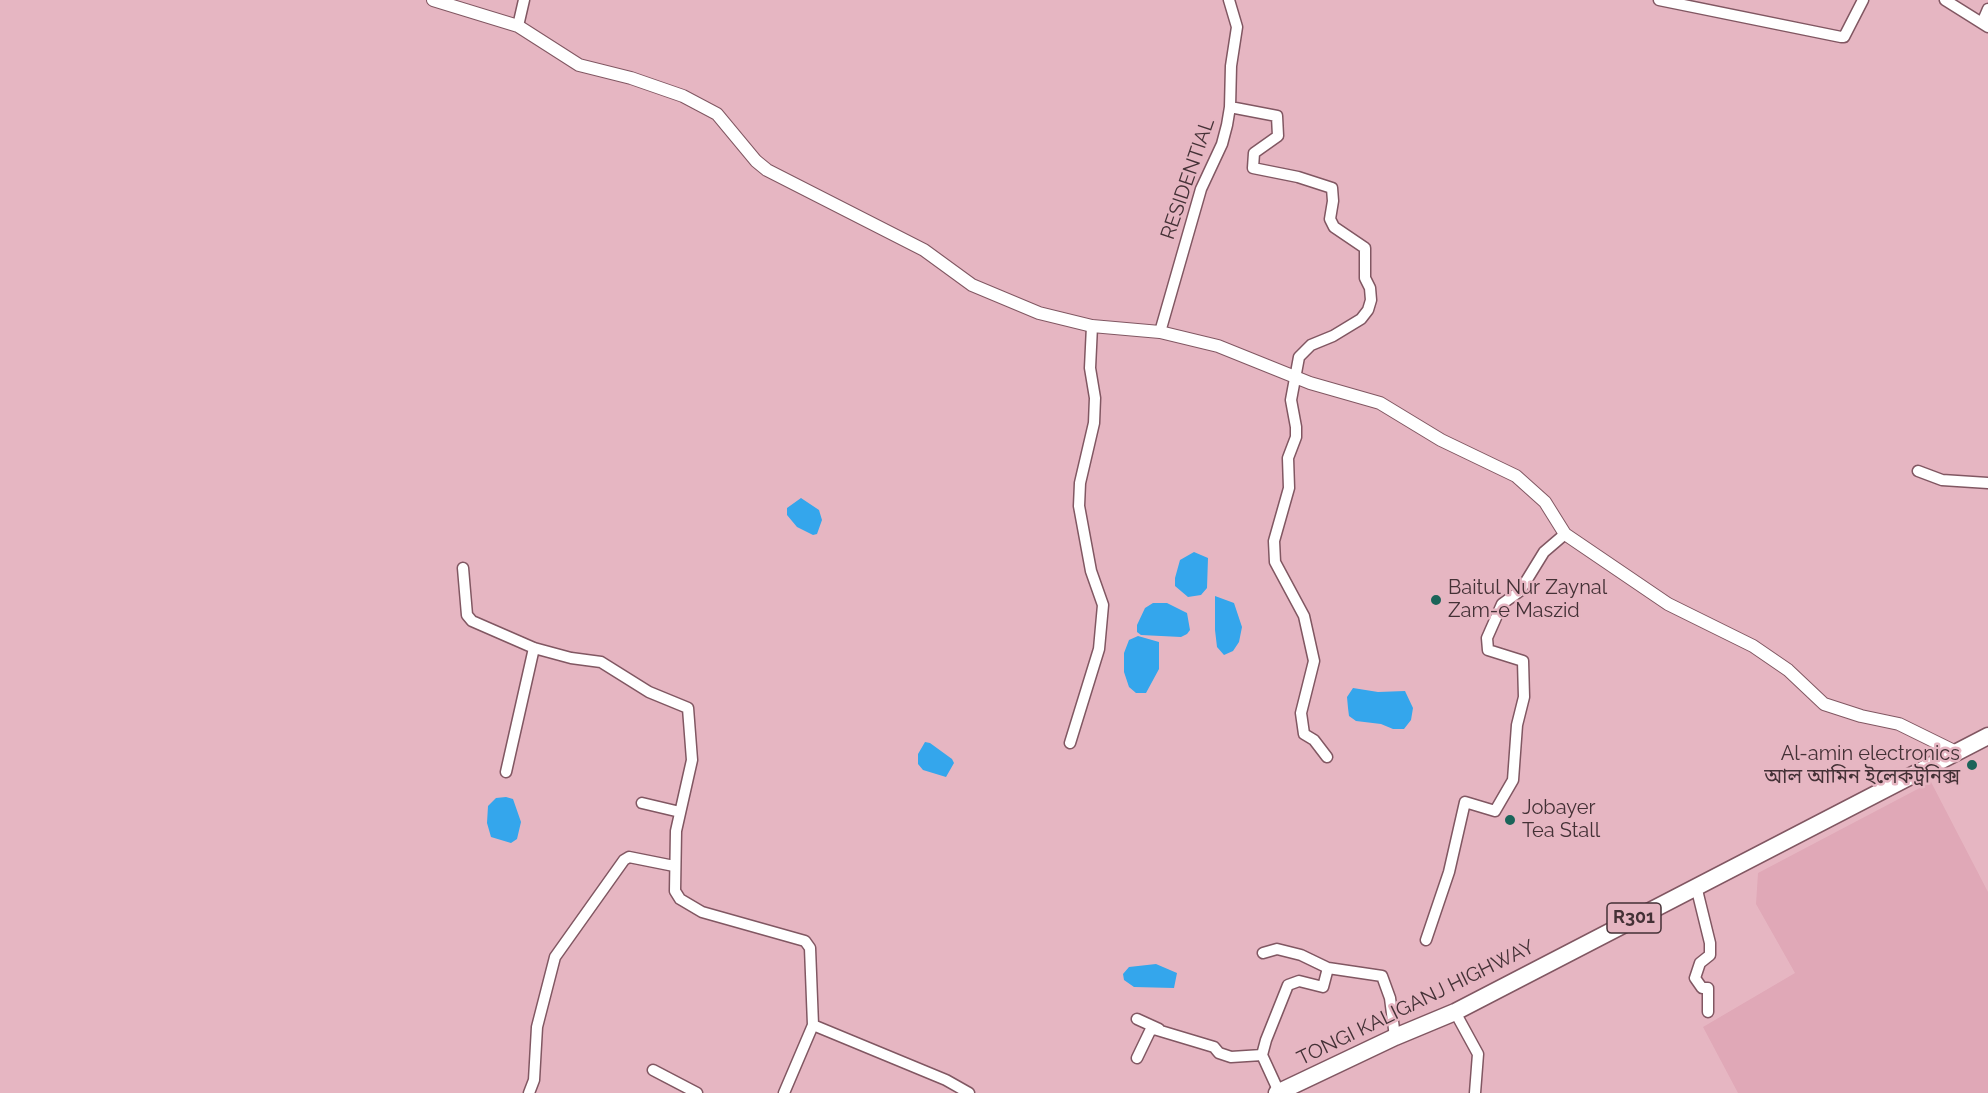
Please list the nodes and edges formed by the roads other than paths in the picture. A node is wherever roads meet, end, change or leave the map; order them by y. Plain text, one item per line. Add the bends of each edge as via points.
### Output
1 (433, 0) edge
2 (524, 0) edge
3 (1229, 0) edge
4 (1659, 0) edge
5 (1863, 0) edge
6 (1945, 0) edge
7 (1988, 9) edge
8 (1985, 25) edge
9 (518, 26) junction
10 (1230, 106) junction
11 (1092, 326) junction
12 (1160, 332) junction
13 (1297, 377) junction
14 (1918, 471) dead end
15 (1988, 483) edge
16 (1564, 534) junction
17 (463, 568) dead end
18 (534, 648) junction
19 (1988, 736) edge
20 (1070, 743) dead end
21 (1956, 752) junction
22 (1327, 757) dead end
23 (506, 772) dead end
24 (642, 803) dead end
25 (680, 812) junction
26 (674, 866) junction
27 (1696, 886) junction
28 (1426, 940) dead end
29 (1263, 953) dead end
30 (1328, 968) junction
31 (1455, 1012) junction
32 (1708, 1012) dead end
33 (1137, 1020) dead end
34 (813, 1025) junction
35 (1160, 1029) junction
36 (1395, 1037) junction
37 (1262, 1055) junction
38 (1137, 1058) dead end
39 (653, 1070) dead end
40 (529, 1093) edge
41 (697, 1093) edge
42 (784, 1093) edge
43 (969, 1093) edge
44 (1278, 1093) edge
45 (1475, 1093) edge

1 - 9 street
2 - 9 street
3 - 10 street, RESIDENTIAL via 1237,27
4 - 5 street via 1841,37
6 - 8 street
7 - 8 street
9 - 11 street via 579,65 682,96 717,114 767,170 924,250 972,285 1039,313
10 - 12 street, RESIDENTIAL via 1222,144 1201,189
10 - 13 street via 1277,116 1278,136 1254,153 1253,168 1332,188 1330,219 1334,227 1365,248 1365,278 1371,300 1368,310 1361,319 1311,345 1299,357
11 - 12 street
11 - 20 street via 1094,423 1080,483 1079,506 1091,571 1103,604 1099,649
12 - 13 street via 1218,346
13 - 16 street via 1380,403 1441,440 1516,476 1545,502
13 - 22 street via 1292,400 1296,437 1287,458 1289,488 1274,542 1275,562 1304,616 1314,661 1301,713 1305,734
14 - 15 street via 1942,480
16 - 21 street via 1668,604 1753,646 1788,670 1824,704 1861,717 1899,724
16 - 28 street via 1544,552 1520,591 1502,604 1487,638 1488,650 1523,661 1524,697 1517,725 1513,780 1495,811 1466,802 1449,872
17 - 18 street via 468,619
18 - 23 street
18 - 25 street via 601,662 649,692 688,708 692,760
19 - 21 main road, TONGI KALIGANJ HIGHWAY / R301
21 - 27 main road, TONGI KALIGANJ HIGHWAY / R301
24 - 25 street
25 - 26 street
26 - 34 street via 675,891 695,908 805,941 810,948
26 - 40 street via 629,857 624,860 555,957 537,1027 534,1080
27 - 31 main road, TONGI KALIGANJ HIGHWAY / R301
27 - 32 street via 1710,955 1700,963 1695,978 1702,988 1708,988
29 - 30 street via 1277,949
30 - 36 street via 1382,976 1390,998
30 - 37 street via 1323,987 1299,981 1288,985
31 - 36 main road, TONGI KALIGANJ HIGHWAY / R301
31 - 45 street via 1478,1054
33 - 35 street
34 - 42 street
34 - 43 street
35 - 37 street via 1214,1047 1231,1057
35 - 38 street via 1150,1031
36 - 44 main road, TONGI KALIGANJ HIGHWAY / R301
37 - 44 street
39 - 41 street

